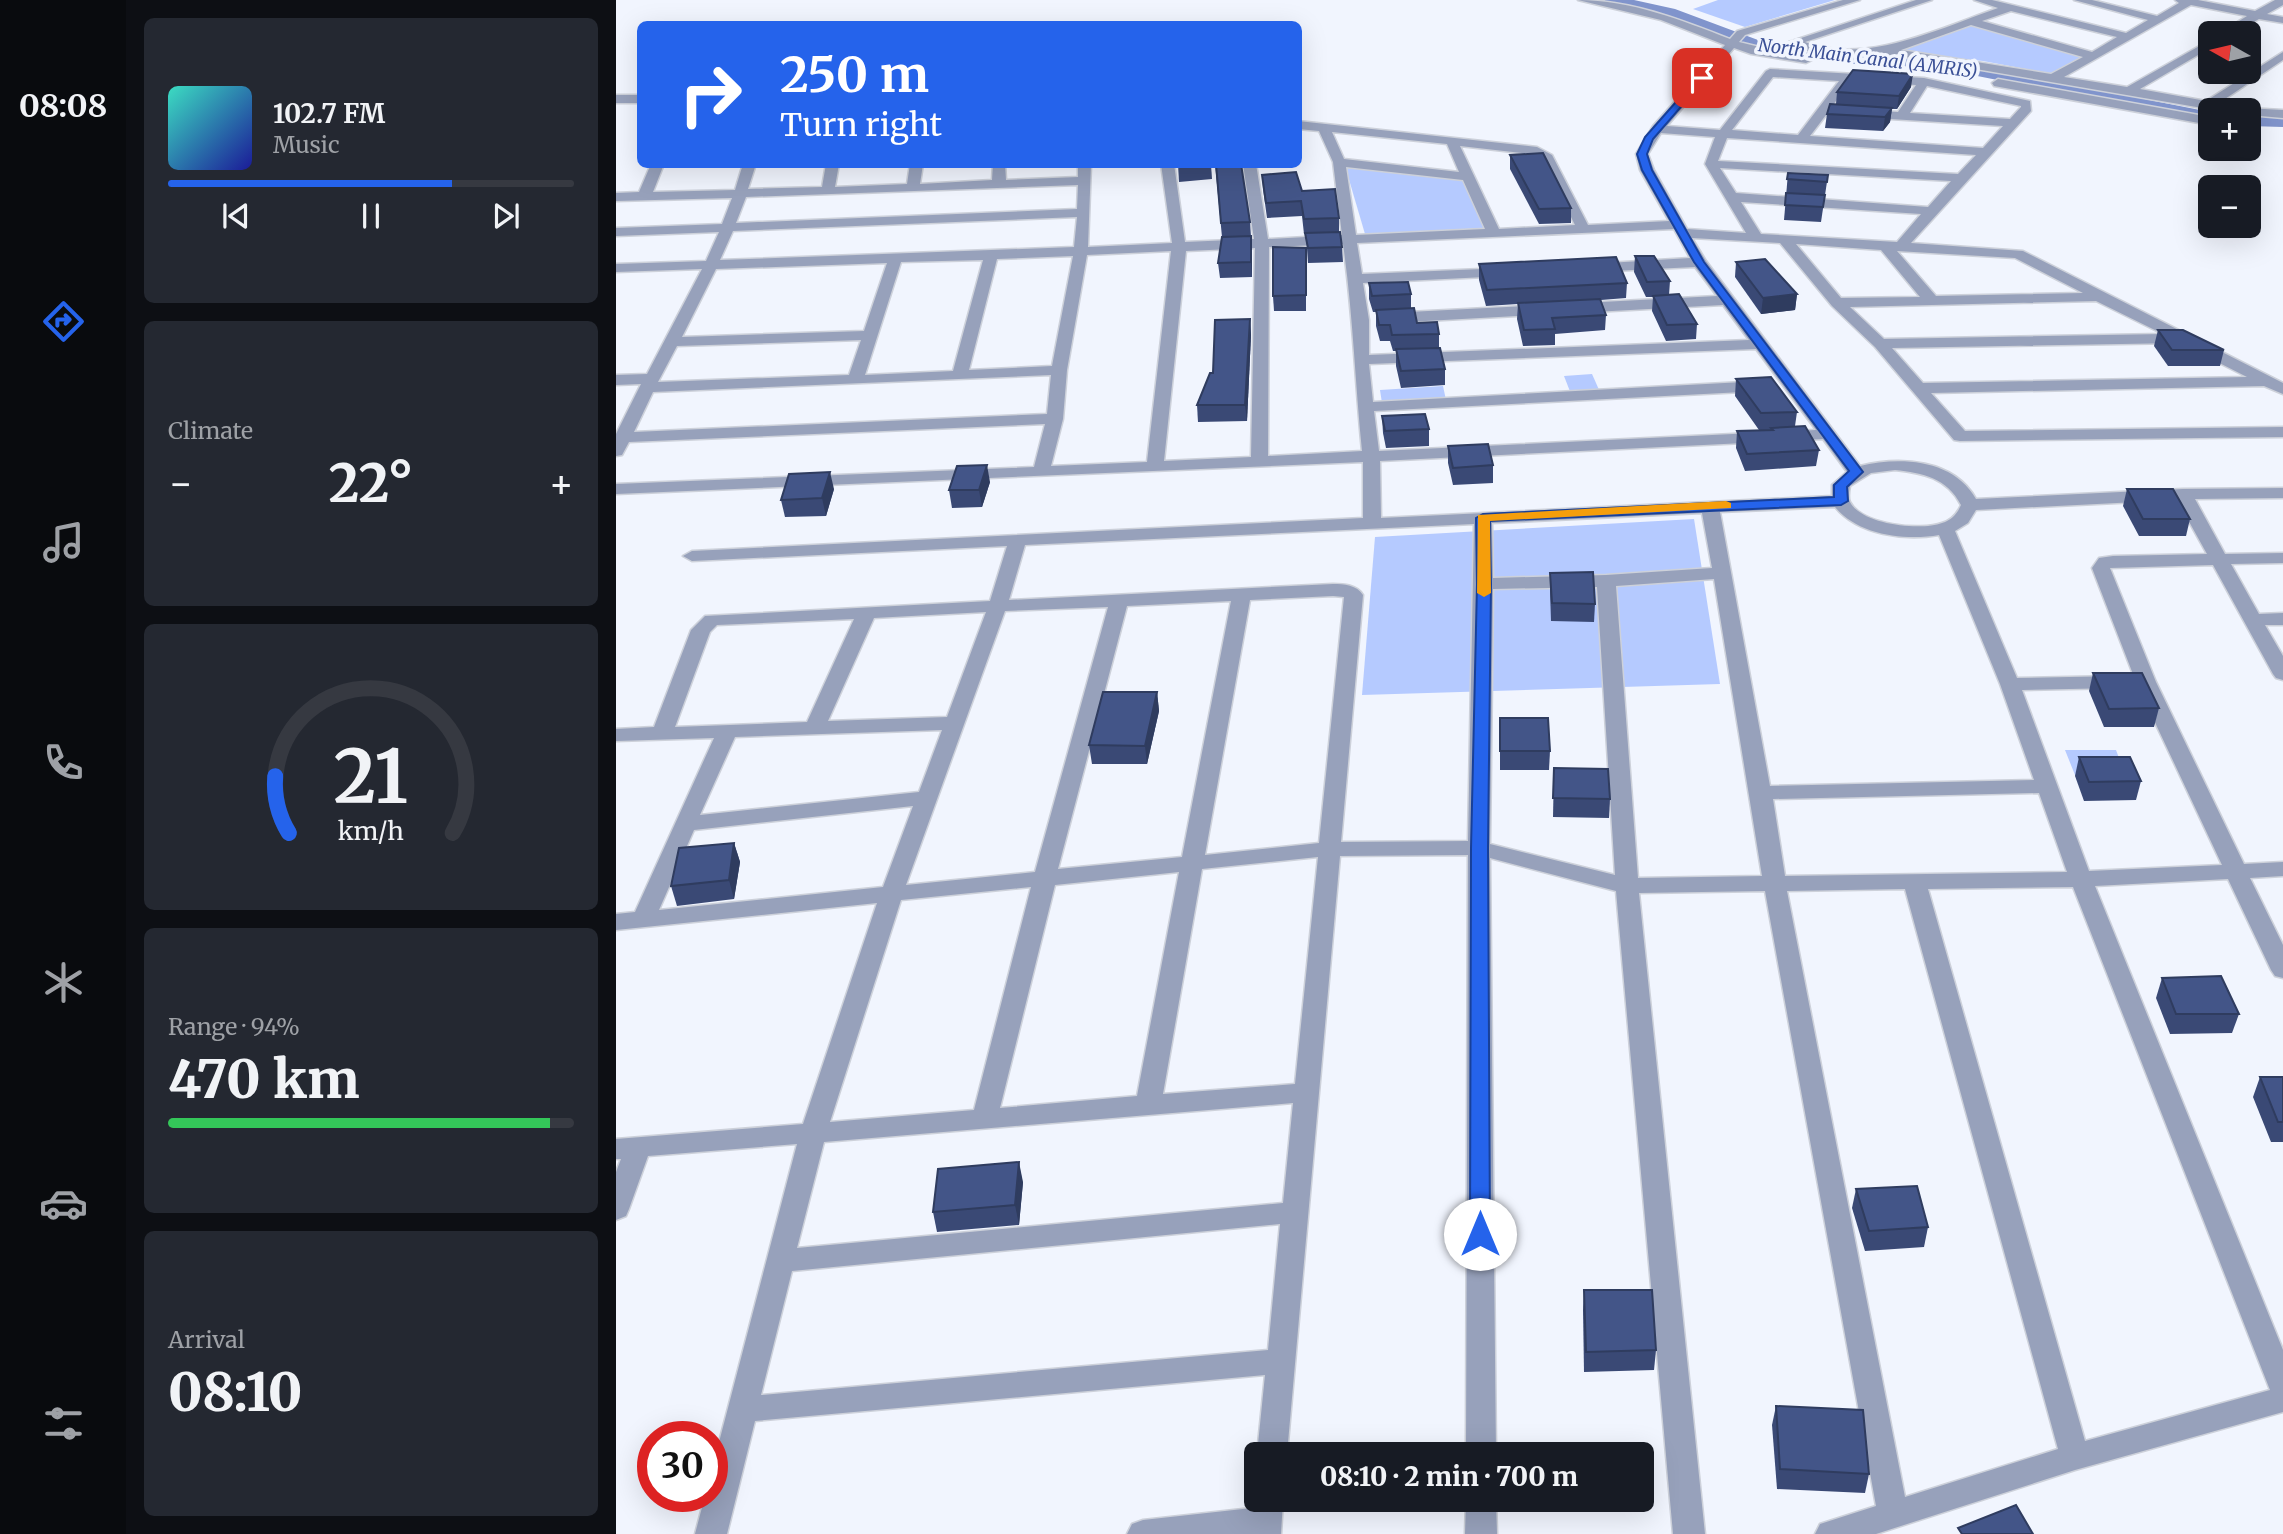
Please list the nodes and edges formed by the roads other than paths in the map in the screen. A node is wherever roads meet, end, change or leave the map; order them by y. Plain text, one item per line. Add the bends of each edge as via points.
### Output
1 (1583, 0) edge
2 (1855, 0) edge
3 (1927, 0) edge
4 (1979, 0) edge
5 (2079, 0) edge
6 (2283, 0) edge
7 (2187, 1) edge
8 (2009, 8) junction
9 (2256, 16) junction
10 (2156, 19) junction
11 (2283, 20) edge
12 (2247, 21) edge
13 (1972, 22) junction
14 (2125, 36) junction
15 (1735, 40) junction
16 (2198, 50) edge
17 (1883, 51) junction
18 (2283, 55) edge
19 (2094, 56) junction
20 (1859, 64) dead end
21 (1909, 67) dead end
22 (1847, 76) junction
23 (2053, 78) junction
24 (1924, 82) junction
25 (2129, 91) junction
26 (2218, 98) edge
27 (637, 99) edge
28 (616, 100) edge
29 (2198, 103) edge
30 (1822, 111) junction
31 (2261, 112) edge
32 (2283, 114) edge
33 (1902, 116) junction
34 (2198, 119) edge
35 (2011, 123) junction
36 (1302, 125) edge
37 (1323, 128) junction
38 (1657, 129) junction
39 (1723, 135) junction
40 (1801, 140) junction
41 (1452, 141) junction
42 (1985, 152) junction
43 (1339, 162) junction
44 (1711, 164) junction
45 (656, 168) edge
46 (749, 168) edge
47 (833, 168) edge
48 (916, 168) edge
49 (999, 168) edge
50 (1084, 168) edge
51 (1168, 168) edge
52 (1250, 168) edge
53 (1468, 177) junction
54 (1964, 178) junction
55 (1085, 181) junction
56 (999, 184) junction
57 (913, 188) junction
58 (828, 191) junction
59 (741, 194) junction
60 (616, 197) edge
61 (644, 197) junction
62 (1731, 197) junction
63 (1931, 211) junction
64 (1084, 213) junction
65 (726, 228) junction
66 (1583, 228) junction
67 (1681, 229) junction
68 (616, 232) edge
69 (1494, 233) junction
70 (1755, 236) junction
71 (1783, 237) junction
72 (1349, 239) junction
73 (1262, 243) junction
74 (1884, 244) junction
75 (1179, 246) junction
76 (1902, 246) junction
77 (1081, 251) junction
78 (991, 255) junction
79 (895, 259) junction
80 (1699, 262) junction
81 (712, 267) junction
82 (616, 268) edge
83 (1575, 268) edge
84 (1520, 271) edge
85 (1355, 279) junction
86 (2098, 297) junction
87 (1726, 300) junction
88 (1932, 301) junction
89 (1837, 303) junction
90 (1361, 320) junction
91 (870, 335) junction
92 (2186, 338) junction
93 (673, 342) junction
94 (1760, 344) junction
95 (1880, 344) junction
96 (1361, 360) junction
97 (1059, 370) junction
98 (960, 374) junction
99 (616, 380) edge
100 (855, 380) junction
101 (2267, 381) junction
102 (650, 383) junction
103 (1792, 384) junction
104 (1918, 388) junction
105 (2283, 389) edge
106 (1366, 407) junction
107 (1055, 419) junction
108 (2283, 432) edge
109 (1829, 434) junction
110 (621, 436) edge
111 (1371, 458) junction
112 (1259, 462) junction
113 (1155, 467) junction
114 (1041, 472) junction
115 (1856, 472) junction
116 (616, 489) edge
117 (2283, 493) edge
118 (2183, 494) junction
119 (1841, 501) junction
120 (1970, 505) junction
121 (1710, 506) junction
122 (1483, 518) junction
123 (1372, 523) junction
124 (1945, 527) junction
125 (1018, 540) junction
126 (692, 556) dead end
127 (2283, 558) edge
128 (2219, 559) junction
129 (1723, 573) junction
130 (1606, 581) junction
131 (1484, 584) junction
132 (1241, 595) junction
133 (1119, 601) junction
134 (999, 606) junction
135 (867, 612) junction
136 (2283, 619) edge
137 (2253, 620) junction
138 (2283, 674) edge
139 (2146, 682) junction
140 (2010, 684) junction
141 (955, 723) junction
142 (815, 728) junction
143 (727, 731) junction
144 (662, 733) junction
145 (616, 735) edge
146 (2046, 786) junction
147 (1761, 793) junction
148 (927, 798) junction
149 (685, 824) junction
150 (1479, 848) junction
151 (1330, 849) junction
152 (1192, 863) junction
153 (2283, 869) edge
154 (2236, 872) junction
155 (1045, 878) junction
156 (2081, 880) junction
157 (1915, 883) junction
158 (1627, 886) junction
159 (1775, 886) junction
160 (892, 894) junction
161 (643, 919) junction
162 (616, 922) edge
163 (2283, 970) edge
164 (1307, 1091) junction
165 (1148, 1105) junction
166 (985, 1118) junction
167 (813, 1133) junction
168 (627, 1149) edge
169 (616, 1209) edge
170 (1296, 1212) junction
171 (780, 1261) junction
172 (1281, 1361) junction
173 (2283, 1386) edge
174 (2283, 1399) edge
175 (743, 1409) junction
176 (1273, 1442) edge
177 (1481, 1442) edge
178 (2075, 1457) junction
179 (1481, 1512) edge
180 (1893, 1514) junction
181 (1266, 1518) edge
182 (711, 1534) edge
183 (1143, 1534) edge
184 (1481, 1534) edge
185 (1689, 1534) edge
186 (1831, 1534) edge

1 - 15 street via 1664,17
2 - 15 street
3 - 17 street via 1795,42 1843,51
4 - 8 street
5 - 10 street
6 - 9 street
7 - 9 street
7 - 10 street
8 - 13 street
8 - 14 street
9 - 11 street
9 - 12 street
10 - 14 street
13 - 17 street
13 - 19 street
14 - 19 street
15 - 20 street via 1782,58
15 - 38 street
16 - 25 street
17 - 23 street
18 - 26 street
19 - 23 street
21 - 34 street
22 - 24 street
22 - 30 street
22 - 39 street via 1770,73
23 - 25 street
24 - 33 street
24 - 35 street via 2026,104
25 - 29 street
27 - 28 street
30 - 33 street
30 - 40 street
31 - 32 street
33 - 35 street
35 - 42 street
36 - 37 street
37 - 41 street
37 - 43 street
38 - 39 street
38 - 67 street via 1642,154
39 - 40 street
39 - 44 street
40 - 42 street
41 - 53 street
41 - 66 street via 1546,155
42 - 54 street
43 - 53 street
43 - 72 street
44 - 54 street
44 - 62 street
45 - 61 street
46 - 59 street
47 - 58 street
48 - 57 street
49 - 56 street
50 - 55 street
51 - 75 street
52 - 73 street
53 - 69 street
54 - 63 street
55 - 56 street
55 - 64 street
56 - 57 street
57 - 58 street
58 - 59 street
59 - 61 street
59 - 65 street
60 - 61 street
62 - 63 street
62 - 70 street
63 - 76 street
64 - 65 street
64 - 77 street
65 - 68 street
65 - 81 street
66 - 67 street
66 - 69 street
67 - 70 street
67 - 80 street
69 - 72 street
70 - 71 street
71 - 74 street
71 - 89 street
72 - 73 street
72 - 85 street
73 - 75 street
73 - 112 street
74 - 76 street
74 - 88 street
75 - 77 street
75 - 113 street
76 - 86 street via 2018,254
77 - 78 street
77 - 97 street
78 - 79 street
78 - 98 street
79 - 81 street
79 - 91 street
80 - 83 street
80 - 87 street
81 - 82 street
81 - 93 street
84 - 85 street
85 - 90 street
86 - 88 street
86 - 92 street
87 - 90 street
87 - 94 street
88 - 89 street
89 - 95 street
90 - 96 street
91 - 93 street
91 - 100 street
92 - 95 street
92 - 101 street
93 - 102 street
94 - 96 street
94 - 103 street
95 - 104 street
96 - 106 street
97 - 98 street
97 - 107 street
98 - 100 street
99 - 102 street
100 - 102 street
101 - 104 street
101 - 105 street
102 - 110 street
103 - 106 street
103 - 109 street
104 - 108 street via 1960,436
106 - 111 street
107 - 110 street
107 - 114 street
109 - 111 street
109 - 115 street
111 - 112 street
111 - 123 street
112 - 113 street
113 - 114 street
114 - 116 street
115 - 119 street via 1841,485
115 - 120 street via 1895,465 1936,472 1964,490
117 - 118 street
118 - 120 street
118 - 128 street
119 - 121 street
119 - 124 street via 1867,522 1889,528
120 - 124 street via 1961,520
121 - 122 street
121 - 129 street
122 - 123 street
122 - 131 street
123 - 125 street
124 - 140 street
125 - 126 street
125 - 134 street
127 - 128 street
128 - 137 street
128 - 139 street via 2101,565
129 - 130 street
129 - 147 street
130 - 131 street
130 - 158 street
131 - 150 street
132 - 133 street
132 - 151 street via 1345,590 1353,595
132 - 152 street
133 - 134 street
133 - 155 street
134 - 135 street
134 - 141 street
135 - 142 street
135 - 144 street via 707,622
136 - 137 street
137 - 138 street
139 - 140 street
139 - 154 street
140 - 146 street
141 - 142 street
141 - 148 street
142 - 143 street
143 - 144 street
143 - 149 street
144 - 145 street
146 - 147 street
146 - 156 street
147 - 159 street
148 - 149 street
148 - 160 street
149 - 161 street
150 - 151 street
150 - 158 street
150 - 177 street
151 - 152 street
151 - 164 street
152 - 155 street
152 - 165 street
153 - 154 street
154 - 156 street
154 - 163 street
155 - 160 street
155 - 166 street
156 - 157 street
156 - 173 street
157 - 159 street
157 - 178 street
158 - 159 street
158 - 185 street
159 - 180 street
160 - 161 street
160 - 167 street
161 - 162 street
164 - 165 street
164 - 170 street
165 - 166 street
166 - 167 street
167 - 168 street
167 - 171 street
168 - 169 street
170 - 171 street
170 - 172 street
171 - 175 street
172 - 175 street
172 - 176 street
174 - 178 street
175 - 182 street
178 - 180 street
179 - 184 street
180 - 186 street
181 - 183 street

